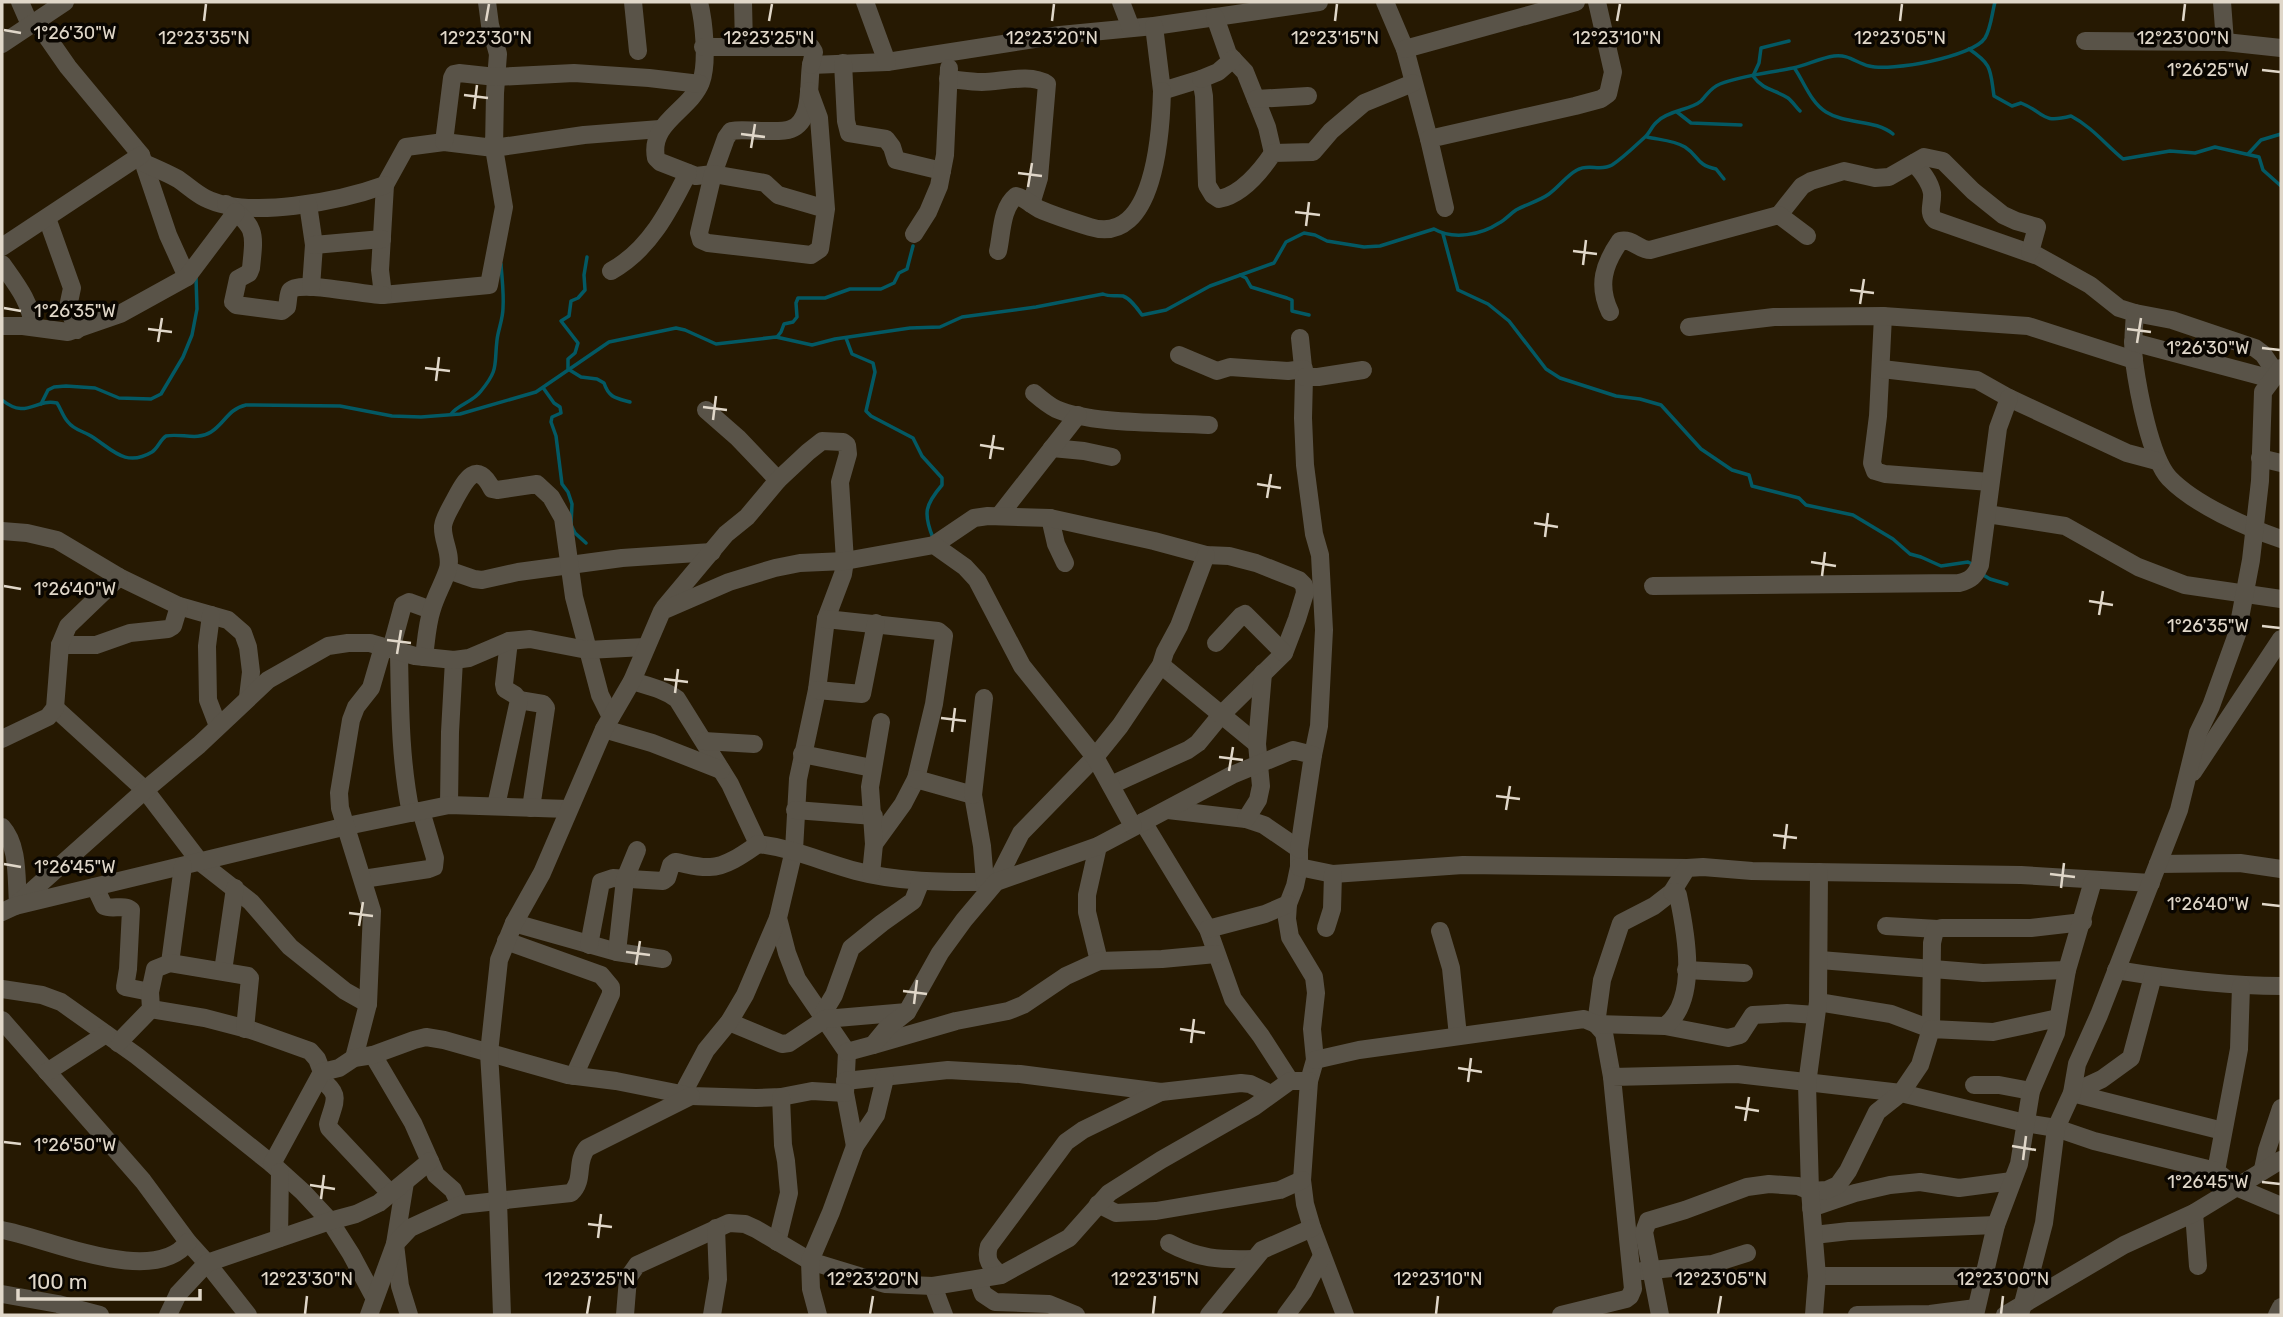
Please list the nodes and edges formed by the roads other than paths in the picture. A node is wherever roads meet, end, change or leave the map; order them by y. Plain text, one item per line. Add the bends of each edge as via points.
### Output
1 (51, 2) edge
2 (65, 2) edge
3 (487, 2) edge
4 (633, 2) edge
5 (699, 2) edge
6 (744, 2) edge
7 (865, 2) edge
8 (1121, 2) edge
9 (1319, 2) edge
10 (1385, 2) edge
11 (1576, 2) edge
12 (1597, 2) edge
13 (2222, 2) edge
14 (28, 13) edge
15 (1215, 17) junction
16 (1154, 26) junction
17 (1131, 28) junction
18 (2, 35) edge
19 (2085, 41) dead end
20 (2225, 42) junction
21 (2, 44) edge
22 (744, 46) junction
23 (703, 47) junction
24 (2281, 48) edge
25 (1405, 49) junction
26 (638, 51) dead end
27 (947, 54) junction
28 (1233, 59) junction
29 (887, 62) junction
30 (843, 63) junction
31 (811, 65) junction
32 (496, 77) junction
33 (948, 79) junction
34 (1201, 79) junction
35 (1413, 83) junction
36 (700, 84) junction
37 (1162, 91) junction
38 (809, 92) junction
39 (1308, 96) dead end
40 (1256, 99) junction
41 (660, 129) junction
42 (1429, 139) junction
43 (444, 142) junction
44 (494, 148) junction
45 (1273, 153) junction
46 (142, 159) junction
47 (1914, 163) junction
48 (942, 171) junction
49 (688, 173) junction
50 (713, 174) junction
51 (385, 185) junction
52 (308, 204) junction
53 (1031, 204) junction
54 (231, 208) junction
55 (1445, 208) dead end
56 (826, 209) junction
57 (1779, 215) junction
58 (47, 218) junction
59 (914, 234) dead end
60 (1807, 236) dead end
61 (382, 239) junction
62 (314, 245) junction
63 (2, 247) edge
64 (998, 251) dead end
65 (2030, 252) junction
66 (2, 264) edge
67 (611, 271) dead end
68 (187, 276) junction
69 (311, 286) junction
70 (383, 295) junction
71 (1609, 312) dead end
72 (2135, 313) junction
73 (1883, 316) junction
74 (2, 326) edge
75 (33, 327) junction
76 (1689, 327) dead end
77 (78, 330) junction
78 (1300, 338) dead end
79 (2134, 351) junction
80 (1179, 355) dead end
81 (1882, 369) junction
82 (1363, 370) dead end
83 (1304, 373) junction
84 (2276, 373) edge
85 (1034, 393) dead end
86 (2009, 398) junction
87 (706, 410) dead end
88 (1078, 415) junction
89 (1209, 425) dead end
90 (1052, 448) junction
91 (1112, 457) dead end
92 (2260, 458) junction
93 (2157, 461) junction
94 (2281, 463) edge
95 (778, 480) junction
96 (1990, 482) junction
97 (1987, 513) junction
98 (999, 516) junction
99 (1050, 518) junction
100 (2255, 528) junction
101 (2, 531) edge
102 (2281, 539) edge
103 (933, 545) junction
104 (712, 552) junction
105 (1206, 555) junction
106 (845, 561) junction
107 (1065, 563) dead end
108 (571, 566) junction
109 (448, 570) junction
110 (119, 577) junction
111 (1653, 586) dead end
112 (2245, 594) junction
113 (2281, 599) edge
114 (178, 606) junction
115 (431, 610) junction
116 (662, 611) junction
117 (211, 615) junction
118 (826, 619) junction
119 (876, 623) junction
120 (2281, 639) edge
121 (509, 642) junction
122 (1216, 643) dead end
123 (60, 645) junction
124 (645, 648) junction
125 (391, 650) junction
126 (587, 650) junction
127 (1284, 653) junction
128 (424, 657) junction
129 (454, 660) junction
130 (1161, 665) junction
131 (1263, 673) junction
132 (632, 681) junction
133 (817, 690) junction
134 (248, 697) junction
135 (984, 698) dead end
136 (519, 700) junction
137 (55, 708) junction
138 (1221, 715) junction
139 (881, 722) dead end
140 (608, 723) junction
141 (218, 726) junction
142 (2, 739) edge
143 (704, 741) junction
144 (754, 744) dead end
145 (1257, 744) junction
146 (802, 754) junction
147 (1312, 755) junction
148 (1095, 757) junction
149 (1259, 764) junction
150 (872, 768) junction
151 (721, 770) junction
152 (916, 779) junction
153 (2185, 784) junction
154 (1111, 785) junction
155 (145, 790) junction
156 (973, 795) junction
157 (449, 805) junction
158 (496, 806) junction
159 (531, 808) junction
160 (568, 809) junction
161 (796, 810) junction
162 (1168, 810) junction
163 (416, 812) junction
164 (874, 816) junction
165 (1246, 819) junction
166 (1138, 824) junction
167 (347, 826) junction
168 (2, 827) edge
169 (758, 844) junction
170 (874, 844) junction
171 (1098, 846) junction
172 (638, 850) dead end
173 (793, 850) junction
174 (1299, 858) junction
175 (191, 864) junction
176 (2158, 864) junction
177 (1688, 868) junction
178 (2281, 869) edge
179 (1819, 872) junction
180 (871, 874) junction
181 (1333, 874) junction
182 (363, 879) junction
183 (625, 879) junction
184 (921, 881) junction
185 (2093, 881) junction
186 (991, 882) junction
187 (2151, 883) junction
188 (95, 887) junction
189 (235, 888) junction
190 (1672, 892) junction
191 (1288, 904) junction
192 (11, 907) edge
193 (778, 918) junction
194 (2083, 922) junction
195 (514, 923) junction
196 (1886, 926) dead end
197 (1326, 928) dead end
198 (1208, 929) junction
199 (1938, 929) junction
200 (1440, 932) dead end
201 (506, 941) junction
202 (589, 945) junction
203 (617, 952) junction
204 (1216, 954) junction
205 (663, 959) dead end
206 (1820, 960) junction
207 (1098, 961) junction
208 (170, 963) junction
209 (1933, 968) junction
210 (1686, 970) junction
211 (2067, 970) junction
212 (2116, 970) junction
213 (223, 971) junction
214 (1744, 973) dead end
215 (2153, 976) junction
216 (2241, 986) junction
217 (2281, 986) edge
218 (2, 989) edge
219 (151, 1000) junction
220 (368, 1004) junction
221 (1817, 1009) junction
222 (907, 1012) junction
223 (823, 1017) junction
224 (2058, 1018) junction
225 (2, 1020) edge
226 (729, 1022) junction
227 (1595, 1024) junction
228 (1665, 1026) junction
229 (245, 1029) junction
230 (1931, 1029) junction
231 (1458, 1036) junction
232 (112, 1039) junction
233 (873, 1045) junction
234 (847, 1052) junction
235 (489, 1053) junction
236 (373, 1055) junction
237 (354, 1058) junction
238 (1315, 1060) junction
239 (47, 1072) junction
240 (320, 1075) junction
241 (574, 1076) junction
242 (1612, 1077) junction
243 (885, 1078) junction
244 (1300, 1081) junction
245 (1807, 1084) junction
246 (1975, 1085) dead end
247 (845, 1087) junction
248 (2031, 1091) junction
249 (1161, 1092) junction
250 (1901, 1093) junction
251 (2071, 1093) junction
252 (1271, 1094) junction
253 (687, 1095) junction
254 (780, 1097) junction
255 (2281, 1108) edge
256 (2025, 1124) junction
257 (2056, 1128) junction
258 (2223, 1131) junction
259 (855, 1146) junction
260 (2281, 1160) edge
261 (430, 1161) junction
262 (276, 1168) junction
263 (2263, 1169) junction
264 (2216, 1171) junction
265 (1302, 1180) junction
266 (2012, 1181) junction
267 (2236, 1187) junction
268 (398, 1188) junction
269 (1810, 1199) junction
270 (498, 1201) junction
271 (1098, 1204) junction
272 (460, 1205) junction
273 (2281, 1206) edge
274 (2194, 1213) junction
275 (330, 1221) junction
276 (1996, 1225) junction
277 (716, 1228) junction
278 (1312, 1228) junction
279 (2, 1230) edge
280 (1814, 1236) junction
281 (279, 1238) junction
282 (188, 1242) junction
283 (777, 1242) junction
284 (1169, 1243) dead end
285 (395, 1244) junction
286 (1746, 1253) dead end
287 (1322, 1256) junction
288 (1253, 1259) junction
289 (810, 1261) junction
290 (207, 1263) junction
291 (2198, 1266) dead end
292 (1652, 1270) junction
293 (1631, 1273) junction
294 (1001, 1275) junction
295 (1817, 1276) junction
296 (1983, 1276) junction
297 (978, 1280) junction
298 (933, 1286) junction
299 (2, 1294) edge
300 (374, 1297) junction
301 (1627, 1307) edge
302 (2281, 1307) edge
303 (2022, 1310) edge
304 (1976, 1312) edge
305 (100, 1315) edge
306 (168, 1315) edge
307 (248, 1315) edge
308 (369, 1315) edge
309 (409, 1315) edge
310 (502, 1315) edge
311 (625, 1315) edge
312 (712, 1315) edge
313 (818, 1315) edge
314 (944, 1315) edge
315 (1076, 1315) edge
316 (1209, 1315) edge
317 (1286, 1315) edge
318 (1345, 1315) edge
319 (1561, 1315) edge
320 (1660, 1315) edge
321 (1814, 1315) edge
322 (1857, 1315) edge
323 (2005, 1315) edge
324 (2277, 1315) edge

1 - 14 street
2 - 14 street
3 - 32 street via 498,54
4 - 26 street
5 - 23 street
6 - 22 street
7 - 29 street
8 - 17 street
9 - 15 street
10 - 25 street
11 - 25 street
12 - 42 street via 1613,72 1608,94
13 - 20 street
14 - 18 street
14 - 21 street
14 - 46 street
15 - 16 street
15 - 28 street via 1223,45
16 - 17 street
16 - 37 street
17 - 27 street
19 - 20 street
20 - 24 street
22 - 23 street
22 - 31 street via 811,47
23 - 36 street
25 - 35 street
27 - 29 street
27 - 33 street
28 - 34 street
28 - 40 street via 1245,72
29 - 30 street
30 - 31 street
30 - 48 street via 849,133 886,139 896,160
31 - 38 street
32 - 36 street via 574,73
32 - 43 street via 454,74
32 - 44 street
33 - 48 street
33 - 53 street via 1026,79 1047,84 1040,178
34 - 37 street
34 - 45 street via 1208,185 1213,195 1219,199 1239,190
35 - 42 street
35 - 45 street via 1363,103 1313,152
36 - 41 street
37 - 53 street via 1150,177 1130,221 1109,230 1093,228
38 - 50 street via 805,115 790,129 731,131
38 - 56 street via 819,118
39 - 40 street
40 - 45 street
41 - 44 street
41 - 49 street via 656,158
42 - 55 street
43 - 44 street
43 - 51 street via 406,148
44 - 70 street via 504,207 489,285
46 - 54 street via 206,199
46 - 58 street
46 - 68 street
47 - 57 street via 1889,177 1844,171 1811,181
47 - 65 street via 1929,184 1932,217
47 - 65 street via 1924,157 1943,161 1991,207 2015,221 2037,226
48 - 59 street via 928,212
49 - 50 street
49 - 67 street via 649,240
50 - 56 street via 765,183 778,195
50 - 56 street via 699,233 708,243 816,254
51 - 52 street
51 - 61 street
52 - 54 street
52 - 62 street
53 - 64 street via 1019,196 1012,199
54 - 68 street
54 - 69 street via 253,233 251,268 238,279 233,298 236,305 282,311 288,307 293,288
57 - 60 street
57 - 71 street via 1650,250 1620,241 1604,270 1602,286
58 - 63 street
58 - 77 street via 72,288 68,307
61 - 62 street
61 - 70 street
62 - 69 street
65 - 72 street via 2090,285 2119,308
66 - 75 street via 24,295
68 - 77 street via 120,314
69 - 70 street
72 - 79 street
72 - 84 street via 2172,320 2255,348
73 - 76 street via 1774,317
73 - 79 street via 2028,326
73 - 81 street
74 - 75 street
75 - 77 street
78 - 83 street
79 - 84 street
79 - 93 street
80 - 83 street via 1217,371 1230,367
81 - 86 street via 1978,380
81 - 96 street via 1872,463 1875,471
82 - 83 street via 1318,377
83 - 147 street via 1304,443 1320,555 1324,630 1319,726
84 - 92 street via 2263,392
85 - 88 street via 1059,411
86 - 93 street via 2127,453
86 - 96 street via 1998,428
87 - 95 street
88 - 89 street
88 - 90 street
90 - 91 street
90 - 98 street
92 - 94 street
92 - 100 street
93 - 100 street via 2169,478 2204,504
95 - 104 street
95 - 106 street via 822,441 848,444 840,482
96 - 97 street
97 - 111 street via 1980,565 1969,581
97 - 112 street via 2060,524 2138,567 2185,585
98 - 99 street
98 - 103 street via 974,518
99 - 105 street
99 - 107 street
100 - 102 street
100 - 112 street
101 - 110 street via 57,540
103 - 106 street
103 - 148 street via 977,580 1022,666
104 - 108 street
104 - 116 street
105 - 127 street via 1256,563 1304,585
105 - 130 street
106 - 116 street via 775,568
106 - 118 street
108 - 109 street via 482,580
108 - 109 street via 564,518 542,487 532,484 494,490 487,479 474,474 466,479 443,523
108 - 126 street
109 - 115 street
110 - 114 street
110 - 123 street via 68,626
112 - 113 street
112 - 153 street via 2237,634 2198,733
114 - 117 street
114 - 123 street via 168,629 130,633 96,645
115 - 125 street via 408,602 403,605
115 - 128 street
116 - 124 street
117 - 134 street via 228,620 243,634 251,672
117 - 141 street via 208,700
118 - 119 street
118 - 133 street
119 - 133 street via 862,694
119 - 152 street via 938,631 944,636
120 - 153 street
121 - 126 street via 530,639
121 - 129 street
121 - 136 street via 504,684
122 - 127 street via 1245,614
123 - 137 street
124 - 126 street
124 - 132 street
125 - 128 street
125 - 134 street via 370,643 328,646 268,680
125 - 163 street via 405,786
125 - 167 street via 351,720 338,793
126 - 140 street
127 - 131 street
128 - 129 street
129 - 157 street
130 - 138 street
130 - 148 street
131 - 138 street
131 - 145 street
132 - 140 street
132 - 143 street via 677,699
133 - 146 street
134 - 141 street
135 - 156 street
136 - 158 street
136 - 159 street via 546,708
137 - 142 street via 47,717
137 - 155 street
138 - 145 street
138 - 154 street via 1188,750
139 - 150 street
140 - 151 street
140 - 160 street
141 - 155 street
143 - 144 street
143 - 151 street
145 - 149 street
146 - 150 street
146 - 161 street
147 - 149 street via 1293,750
147 - 174 street
148 - 154 street
148 - 186 street via 1021,833
149 - 162 street
149 - 165 street via 1258,800
150 - 164 street
151 - 169 street
152 - 156 street
152 - 170 street
153 - 176 street
154 - 166 street
155 - 175 street
155 - 192 street
156 - 186 street
157 - 158 street
157 - 163 street
158 - 159 street
159 - 160 street
160 - 195 street via 542,873
161 - 164 street
161 - 173 street
162 - 165 street
162 - 166 street
163 - 167 street
163 - 182 street via 435,858 434,867
164 - 170 street
165 - 174 street via 1264,825
166 - 171 street
166 - 198 street
167 - 175 street
167 - 182 street
168 - 192 street via 15,860
169 - 173 street
169 - 183 street via 717,866 675,862 663,881
170 - 180 street
171 - 186 street
171 - 207 street via 1087,912
172 - 183 street
173 - 180 street
173 - 193 street
174 - 181 street
174 - 191 street
175 - 188 street
175 - 189 street
175 - 208 street
176 - 178 street via 2240,863
176 - 187 street
177 - 179 street
177 - 181 street via 1463,865
177 - 190 street
179 - 185 street via 2021,875
179 - 206 street
180 - 184 street
181 - 197 street via 1332,909
182 - 220 street via 372,911
183 - 202 street via 601,882
183 - 203 street
184 - 186 street
184 - 223 street via 914,901 851,948
185 - 187 street
185 - 194 street
186 - 222 street via 948,942
187 - 212 street
188 - 192 street
188 - 219 street via 104,906 131,910 125,987
189 - 213 street
189 - 220 street via 290,947
190 - 210 street via 1678,895 1684,926
190 - 227 street via 1621,923 1602,980
191 - 198 street
191 - 238 street via 1290,937 1314,977
193 - 223 street via 797,979
193 - 226 street
194 - 199 street
194 - 211 street
195 - 201 street
195 - 202 street
196 - 199 street
198 - 204 street
199 - 209 street via 1933,933
200 - 231 street via 1451,968
201 - 235 street via 497,971
201 - 241 street via 600,975 611,987
202 - 203 street
203 - 205 street
204 - 207 street
204 - 244 street via 1233,999
206 - 209 street
206 - 221 street
207 - 233 street via 1008,1011
208 - 213 street
208 - 219 street via 155,969
209 - 211 street via 1983,973
209 - 230 street
210 - 214 street
210 - 228 street via 1685,996
211 - 224 street
212 - 215 street
212 - 251 street via 2080,1054
213 - 229 street via 250,978
215 - 216 street
215 - 251 street via 2131,1058 2102,1079
216 - 217 street
216 - 258 street via 2239,1049
218 - 232 street via 61,1002
219 - 229 street
219 - 232 street
220 - 237 street
221 - 228 street via 1753,1015 1740,1035 1728,1038
221 - 230 street via 1891,1014
221 - 245 street
222 - 223 street
222 - 233 street
223 - 226 street via 782,1044
223 - 234 street
224 - 230 street via 1993,1032
224 - 248 street via 2053,1042
225 - 239 street
226 - 253 street via 706,1050
227 - 228 street
227 - 231 street via 1584,1019
227 - 242 street via 1604,1033
229 - 240 street via 310,1051
230 - 250 street via 1920,1065
231 - 238 street
232 - 239 street
232 - 262 street
233 - 234 street
234 - 247 street
235 - 236 street via 426,1037
235 - 241 street
235 - 270 street
236 - 237 street
236 - 261 street
237 - 240 street
238 - 244 street
239 - 282 street via 144,1181
240 - 262 street
240 - 268 street via 336,1096 329,1128
241 - 253 street
242 - 245 street via 1737,1074
242 - 293 street
243 - 247 street
243 - 249 street via 948,1070 1020,1073
243 - 259 street via 876,1115
244 - 252 street
244 - 265 street
245 - 250 street
245 - 269 street
246 - 248 street
247 - 254 street
247 - 259 street
248 - 256 street
249 - 252 street via 1233,1083 1250,1084
249 - 294 street via 1066,1142 989,1246 990,1265
250 - 256 street
250 - 269 street via 1877,1112 1838,1185
251 - 257 street
251 - 258 street
252 - 271 street
253 - 254 street
253 - 270 street via 587,1148 580,1160 577,1188 571,1193
254 - 283 street via 789,1193
255 - 263 street
256 - 257 street
256 - 266 street
257 - 264 street
257 - 303 street via 2045,1223
258 - 264 street
259 - 289 street
260 - 263 street
261 - 268 street
261 - 272 street
262 - 275 street
262 - 281 street
263 - 267 street
264 - 267 street
265 - 271 street via 1280,1190 1156,1211 1116,1213
265 - 278 street
266 - 269 street via 1959,1188 1920,1182
266 - 276 street
267 - 273 street
267 - 274 street
268 - 275 street via 379,1203
268 - 285 street
269 - 280 street
269 - 292 street via 1798,1186 1747,1187 1648,1221 1644,1232
270 - 272 street
270 - 310 street
271 - 294 street via 1069,1238
272 - 285 street via 410,1227
274 - 291 street
274 - 303 street via 2124,1245
275 - 281 street
275 - 300 street
276 - 280 street
276 - 296 street
277 - 283 street via 745,1224
277 - 311 street via 637,1265 628,1279
277 - 312 street via 718,1279
278 - 287 street
278 - 288 street via 1262,1250
279 - 282 street via 122,1261 154,1261 180,1253
280 - 295 street
281 - 290 street
282 - 290 street
283 - 289 street
284 - 288 street via 1210,1259
285 - 300 street
285 - 309 street
286 - 292 street via 1712,1264
287 - 317 street
287 - 318 street
288 - 316 street
289 - 298 street via 886,1284
289 - 313 street
290 - 306 street via 178,1294
290 - 307 street
292 - 293 street
292 - 320 street
293 - 301 street via 1633,1289
294 - 297 street
295 - 296 street
295 - 321 street
296 - 304 street
297 - 298 street
297 - 315 street via 983,1294 995,1302 1049,1304
298 - 314 street
299 - 305 street
300 - 308 street
301 - 319 street
302 - 324 street
303 - 323 street
304 - 322 street

